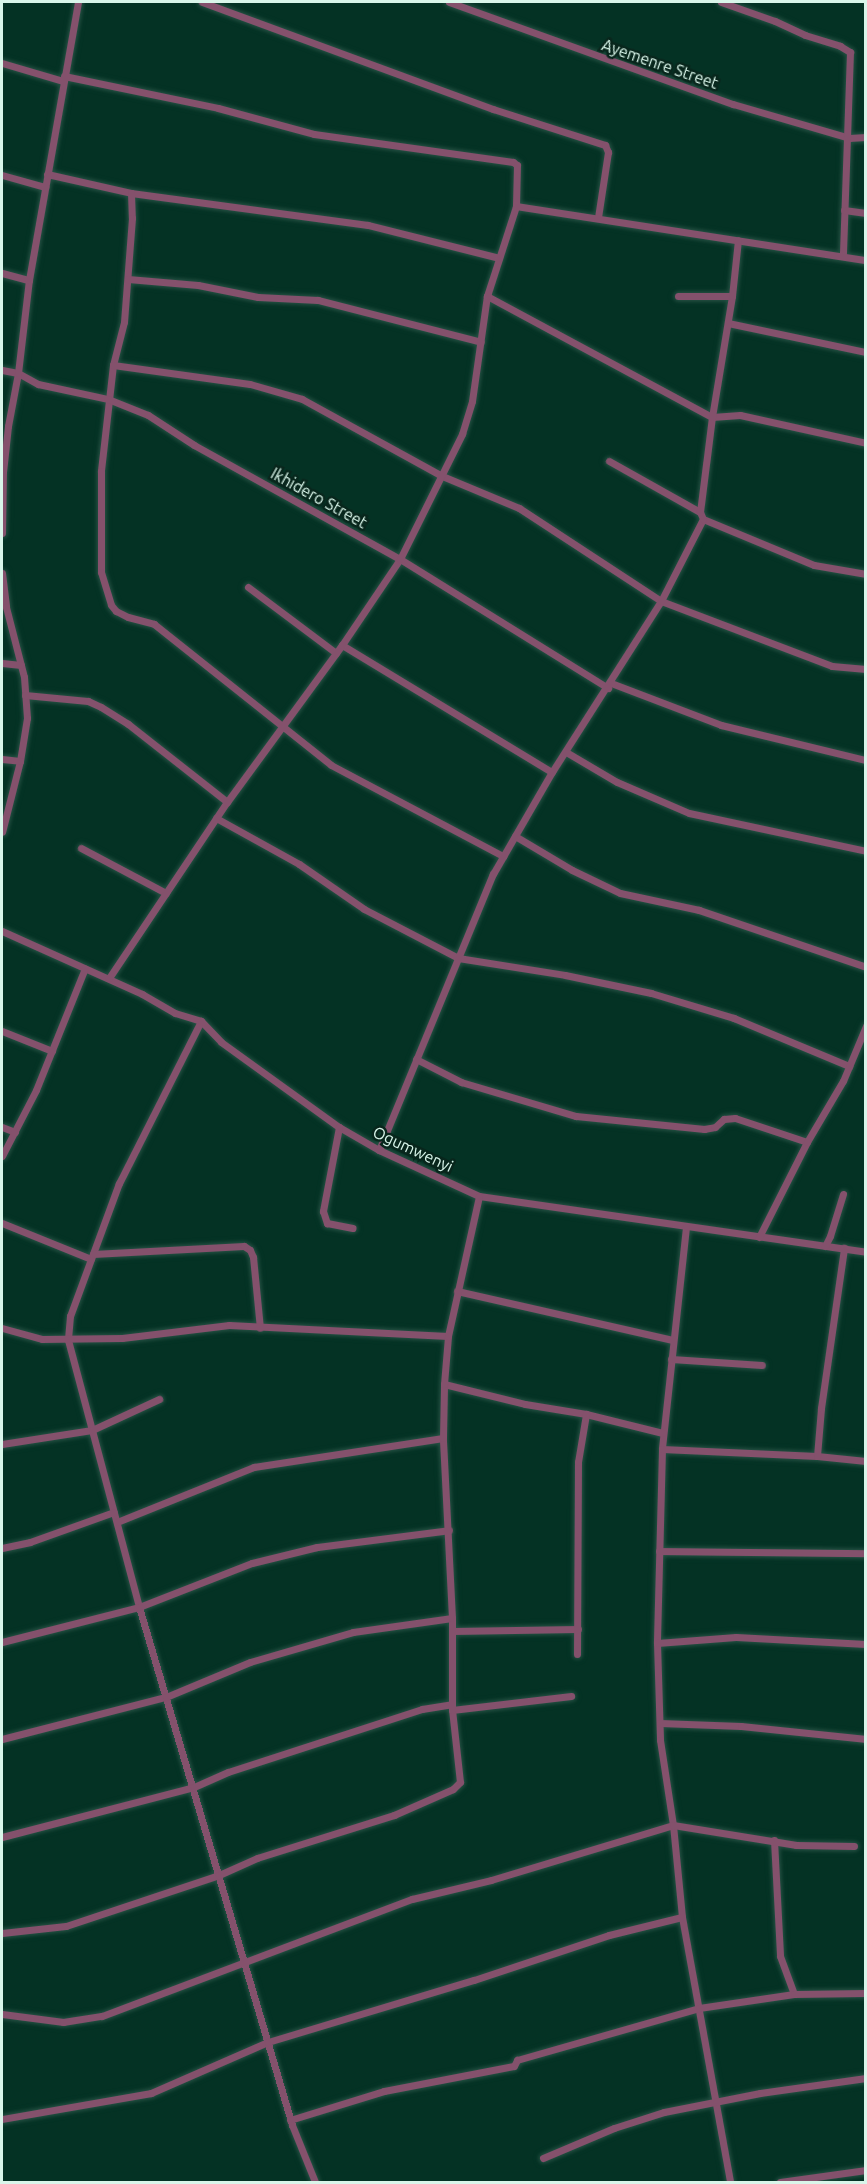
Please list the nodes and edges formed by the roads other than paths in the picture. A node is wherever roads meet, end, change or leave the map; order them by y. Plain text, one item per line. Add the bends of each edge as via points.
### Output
1 (78, 2) edge
2 (202, 2) edge
3 (449, 2) edge
4 (722, 2) edge
5 (2, 63) edge
6 (63, 79) junction
7 (866, 137) edge
8 (849, 138) junction
9 (47, 174) junction
10 (2, 175) edge
11 (45, 187) junction
12 (131, 193) junction
13 (516, 206) junction
14 (844, 210) junction
15 (866, 213) edge
16 (598, 218) junction
17 (738, 240) junction
18 (843, 256) junction
19 (499, 258) junction
20 (866, 260) edge
21 (2, 273) edge
22 (128, 279) junction
23 (29, 280) junction
24 (487, 296) junction
25 (678, 296) dead end
26 (732, 296) junction
27 (728, 323) junction
28 (481, 342) junction
29 (866, 352) edge
30 (113, 365) junction
31 (2, 370) edge
32 (18, 372) junction
33 (108, 399) junction
34 (712, 417) junction
35 (866, 443) edge
36 (609, 461) dead end
37 (2, 471) edge
38 (440, 474) junction
39 (702, 516) junction
40 (2, 533) edge
41 (400, 559) junction
42 (2, 573) edge
43 (866, 574) edge
44 (2, 585) edge
45 (248, 587) dead end
46 (662, 601) junction
47 (342, 645) junction
48 (336, 653) junction
49 (2, 663) edge
50 (21, 665) junction
51 (866, 669) edge
52 (609, 685) junction
53 (25, 695) junction
54 (280, 727) junction
55 (566, 752) junction
56 (2, 759) edge
57 (866, 760) edge
58 (20, 761) junction
59 (552, 772) junction
60 (227, 802) junction
61 (216, 818) junction
62 (2, 832) edge
63 (515, 836) junction
64 (81, 848) dead end
65 (866, 851) edge
66 (503, 856) junction
67 (166, 893) junction
68 (2, 931) edge
69 (458, 958) junction
70 (866, 967) edge
71 (85, 968) junction
72 (109, 978) junction
73 (201, 1021) junction
74 (866, 1026) edge
75 (2, 1031) edge
76 (52, 1051) junction
77 (416, 1059) junction
78 (849, 1066) junction
79 (2, 1127) edge
80 (339, 1127) junction
81 (15, 1132) junction
82 (807, 1142) junction
83 (379, 1150) junction
84 (2, 1156) edge
85 (843, 1194) dead end
86 (478, 1196) junction
87 (2, 1223) edge
88 (686, 1227) junction
89 (353, 1228) dead end
90 (759, 1237) junction
91 (825, 1246) junction
92 (844, 1248) junction
93 (866, 1252) edge
94 (92, 1257) junction
95 (457, 1291) junction
96 (2, 1328) edge
97 (260, 1328) junction
98 (448, 1336) junction
99 (68, 1340) junction
100 (673, 1340) junction
101 (671, 1359) junction
102 (762, 1365) dead end
103 (444, 1384) junction
104 (159, 1399) dead end
105 (586, 1414) junction
106 (92, 1430) junction
107 (663, 1433) junction
108 (443, 1438) junction
109 (2, 1444) edge
110 (662, 1449) junction
111 (817, 1456) junction
112 (866, 1461) edge
113 (114, 1512) junction
114 (117, 1522) junction
115 (449, 1530) junction
116 (2, 1548) edge
117 (659, 1551) junction
118 (866, 1553) edge
119 (139, 1607) junction
120 (452, 1618) junction
121 (578, 1629) junction
122 (452, 1631) junction
123 (2, 1642) edge
124 (657, 1642) junction
125 (866, 1644) edge
126 (577, 1654) dead end
127 (571, 1696) dead end
128 (166, 1697) junction
129 (452, 1707) junction
130 (660, 1723) junction
131 (2, 1739) edge
132 (866, 1739) edge
133 (194, 1787) junction
134 (673, 1826) junction
135 (2, 1837) edge
136 (774, 1840) junction
137 (854, 1846) dead end
138 (219, 1875) junction
139 (682, 1917) junction
140 (2, 1933) edge
141 (245, 1963) junction
142 (866, 1993) edge
143 (794, 1995) junction
144 (699, 2008) junction
145 (2, 2014) edge
146 (268, 2042) junction
147 (866, 2078) edge
148 (714, 2101) junction
149 (2, 2119) edge
150 (290, 2120) junction
151 (543, 2158) dead end
152 (866, 2170) edge
153 (315, 2182) edge
154 (730, 2182) edge
155 (780, 2182) edge

1 - 6 street
2 - 16 street via 493,109 605,145 608,152
3 - 8 street, Ayemenre Street via 712,97
4 - 8 street via 850,52
5 - 6 street
6 - 9 street
6 - 13 street via 218,108 314,134 513,162 517,165
7 - 8 street, Ayemenre Street
8 - 14 street
9 - 11 street
9 - 12 street
10 - 11 street
11 - 23 street
12 - 19 street via 368,225
12 - 22 street
13 - 16 street
13 - 19 street
14 - 15 street
14 - 18 street
16 - 17 street
17 - 18 street
17 - 26 street
18 - 20 street
19 - 24 street
21 - 23 street
22 - 28 street via 198,285 258,297 318,300
22 - 30 street via 124,322
23 - 32 street
24 - 28 street
24 - 34 street
25 - 26 street
26 - 27 street
27 - 29 street
27 - 34 street
28 - 38 street via 462,434
30 - 33 street
30 - 38 street via 250,384 302,399
31 - 32 street, Ikhidero Street
32 - 33 street, Ikhidero Street via 38,384
32 - 37 street
33 - 41 street, Ikhidero Street via 148,415 194,445
33 - 54 street via 101,471 101,572 111,605 128,617 154,624
34 - 35 street via 740,415
34 - 39 street
36 - 39 street
37 - 40 street
38 - 41 street
38 - 46 street via 519,508
39 - 43 street via 814,565
39 - 46 street
41 - 47 street
41 - 52 street, Ikhidero Street
42 - 44 street
44 - 50 street
45 - 48 street
46 - 51 street via 832,666
46 - 52 street
47 - 48 street
47 - 59 street
48 - 54 street
49 - 50 street
50 - 53 street
52 - 55 street
52 - 57 street, Ikhidero Street via 720,726
53 - 58 street via 27,718
53 - 60 street via 88,701 112,712
54 - 60 street
54 - 66 street via 331,765
55 - 59 street
55 - 65 street via 617,782 689,813
56 - 58 street
58 - 62 street
59 - 63 street
60 - 61 street
61 - 67 street
61 - 69 street via 299,864 364,909
63 - 66 street
63 - 70 street via 620,893 699,910
64 - 67 street
66 - 69 street
67 - 72 street
68 - 71 street, Ogumwenyi
69 - 77 street
69 - 78 street via 651,993 734,1018
71 - 72 street, Ogumwenyi
71 - 76 street
72 - 73 street, Ogumwenyi via 175,1013
73 - 80 street, Ogumwenyi via 221,1042
73 - 94 street via 119,1183
74 - 78 street
75 - 76 street
76 - 81 street
77 - 82 street via 461,1082 576,1116 704,1129 735,1118
77 - 83 street
78 - 82 street
79 - 81 street
80 - 83 street, Ogumwenyi
80 - 89 street via 322,1211 327,1223
81 - 84 street
82 - 90 street
83 - 86 street, Ogumwenyi
85 - 91 street
86 - 88 street, Ogumwenyi
86 - 95 street
87 - 94 street
88 - 90 street, Ogumwenyi
88 - 100 street
90 - 91 street, Ogumwenyi
91 - 92 street, Ogumwenyi
92 - 93 street, Ogumwenyi
92 - 111 street
94 - 97 street via 244,1246 253,1257
94 - 99 street via 70,1316
95 - 98 street
95 - 100 street
96 - 99 street via 42,1340
97 - 98 street
97 - 99 street via 205,1326 122,1338
98 - 103 street
99 - 106 street
100 - 101 street
101 - 102 street
101 - 107 street
103 - 105 street
103 - 108 street
104 - 106 street
105 - 107 street
105 - 121 street via 578,1462
106 - 109 street
106 - 113 street
107 - 110 street
108 - 114 street via 254,1467
108 - 115 street
110 - 111 street
110 - 117 street
111 - 112 street
113 - 114 street
113 - 116 street
114 - 119 street
115 - 119 street via 317,1547 252,1563
115 - 120 street
117 - 118 street
117 - 124 street
119 - 123 street
119 - 128 street
120 - 122 street
120 - 128 street via 353,1632 250,1662
121 - 122 street
121 - 126 street
122 - 129 street
124 - 125 street via 736,1637
124 - 130 street
127 - 129 street
128 - 131 street
128 - 133 street
129 - 133 street via 422,1709 228,1772
129 - 138 street via 460,1771 460,1782 453,1789 394,1815 257,1858
130 - 132 street via 741,1726
130 - 134 street
133 - 135 street
133 - 138 street
134 - 136 street
134 - 139 street
134 - 141 street via 412,1899
136 - 137 street via 796,1845
136 - 143 street via 780,1956
138 - 140 street via 66,1926
138 - 141 street
139 - 144 street
139 - 146 street via 609,1935
141 - 145 street via 102,2016 63,2022
141 - 146 street
142 - 143 street
143 - 144 street
144 - 148 street
144 - 150 street via 517,2060 514,2066 384,2091
146 - 149 street via 151,2093
146 - 150 street
147 - 148 street
148 - 151 street via 614,2128
148 - 154 street
150 - 153 street
152 - 155 street

